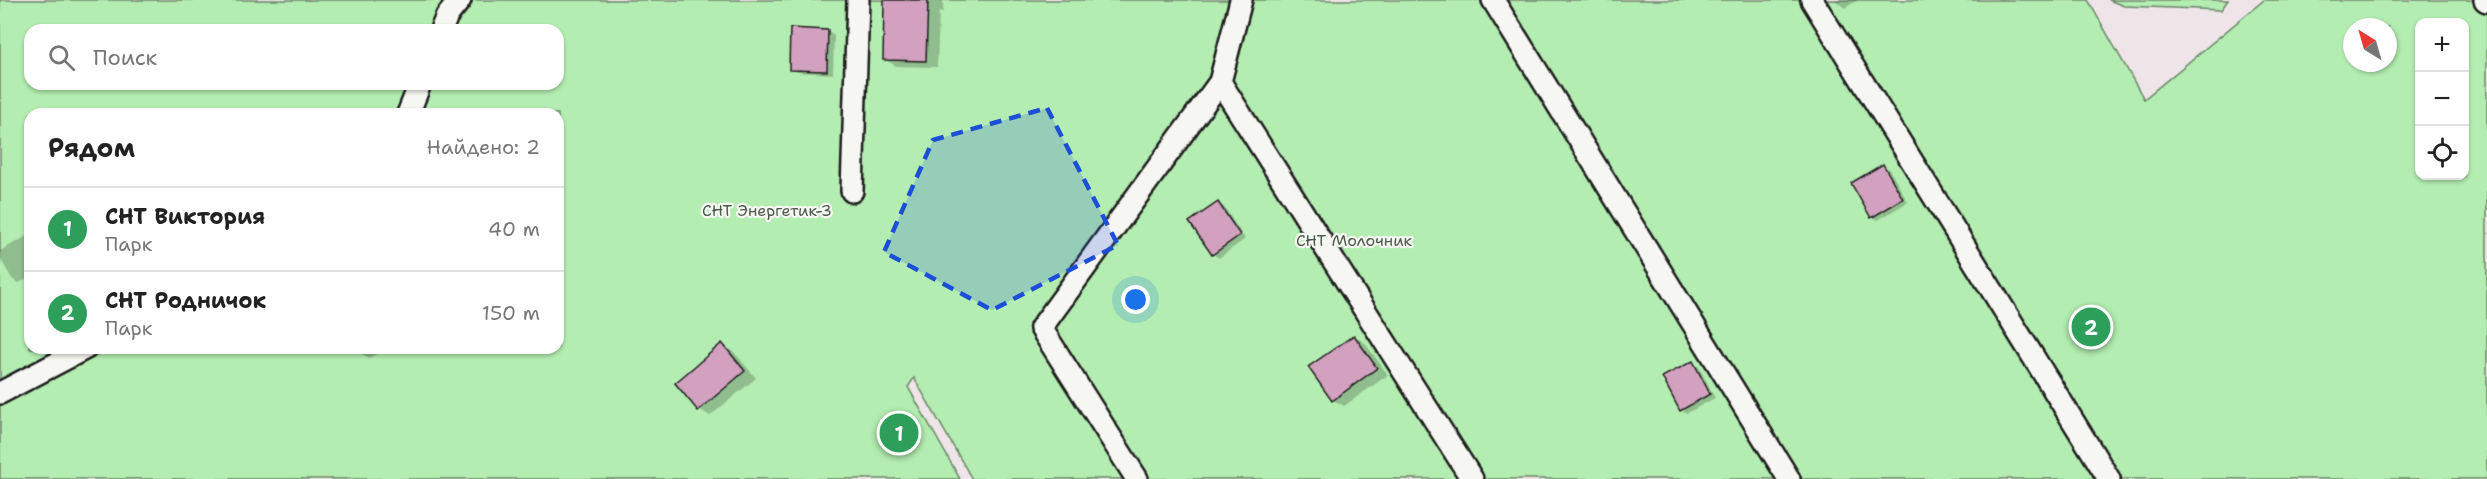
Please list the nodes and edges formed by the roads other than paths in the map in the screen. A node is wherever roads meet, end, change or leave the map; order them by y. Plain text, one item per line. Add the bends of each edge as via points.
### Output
1 (460, 0) edge
2 (858, 0) edge
3 (1241, 0) edge
4 (1493, 0) edge
5 (1812, 0) edge
6 (444, 24) edge
7 (1220, 82) junction
8 (418, 90) edge
9 (410, 108) edge
10 (852, 191) dead end
11 (75, 354) edge
12 (0, 393) edge
13 (1137, 479) edge
14 (1472, 479) edge
15 (1789, 479) edge
16 (2109, 479) edge

1 - 6 lane
2 - 10 lane
3 - 7 lane
4 - 15 lane
5 - 16 lane
7 - 13 lane via 1041,328
7 - 14 lane
8 - 9 lane
11 - 12 lane

